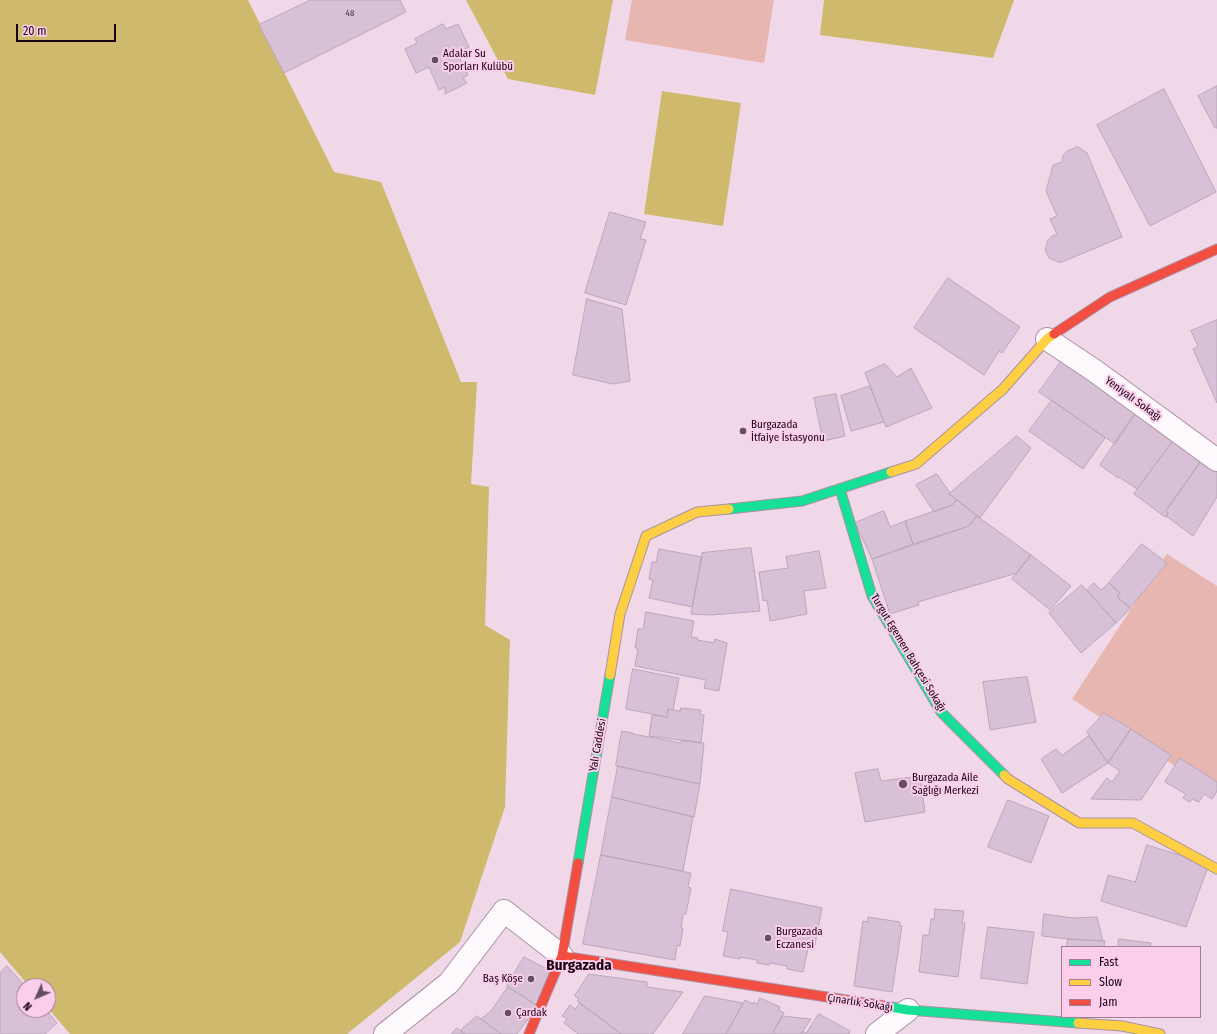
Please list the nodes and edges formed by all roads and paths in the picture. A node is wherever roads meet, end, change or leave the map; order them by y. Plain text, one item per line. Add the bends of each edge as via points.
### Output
1 (1217, 249) edge
2 (1047, 339) junction
3 (1217, 460) edge
4 (840, 489) junction
5 (1217, 868) edge
6 (562, 956) junction
7 (908, 1010) junction
8 (385, 1034) edge
9 (529, 1034) edge
10 (878, 1034) edge
11 (1160, 1034) edge

1 - 2 street via 1110,297
2 - 3 street, Yeniyalı Sokağı
2 - 4 street via 1003,389 916,464
4 - 5 street, Turgut Egemen Bahçesi Sokağı via 872,596 941,712 1008,779 1079,823 1133,823
4 - 6 street, Yalı Caddesi via 802,501 697,512 646,536 620,614
6 - 7 street, Çınarlık Sokağı
6 - 8 street via 504,910 449,983
6 - 9 street, Yalı Caddesi
7 - 10 street
7 - 11 street, Çınarlık Sokağı via 1122,1026

